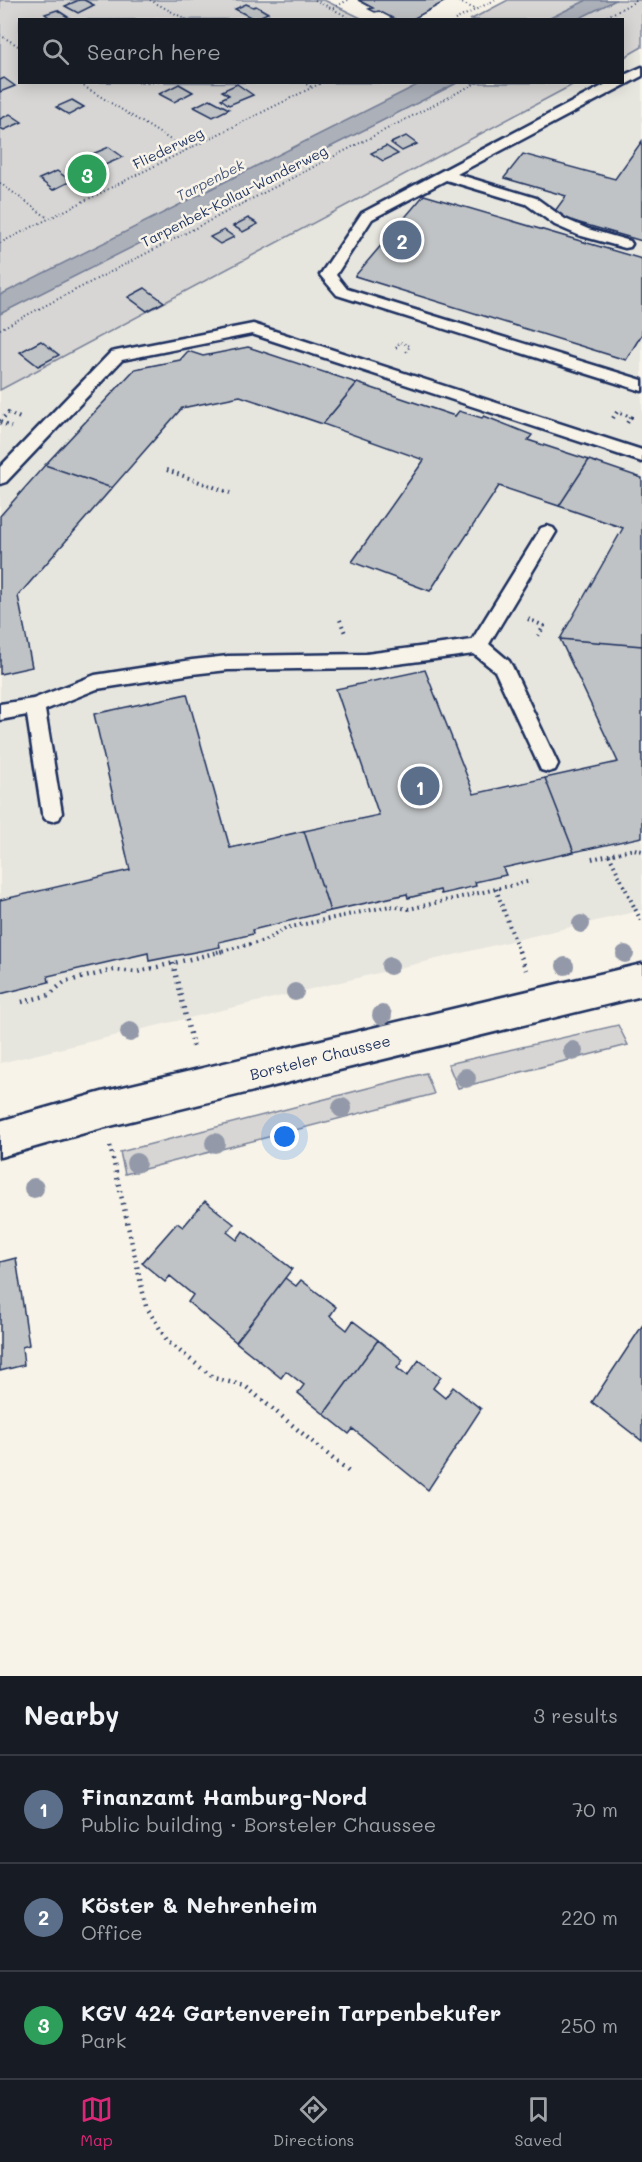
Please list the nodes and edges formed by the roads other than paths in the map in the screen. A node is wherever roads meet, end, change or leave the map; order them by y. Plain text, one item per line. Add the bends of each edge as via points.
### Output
1 (642, 71) edge
2 (624, 81) edge
3 (618, 84) edge
4 (445, 175) junction
5 (626, 244) dead end
6 (642, 386) edge
7 (642, 456) edge
8 (0, 478) edge
9 (548, 532) dead end
10 (478, 646) junction
11 (35, 705) junction
12 (0, 712) edge
13 (548, 764) dead end
14 (52, 813) dead end
15 (642, 980) edge
16 (0, 1139) edge

1 - 2 lane
3 - 4 lane
4 - 5 lane via 523,198 560,222
4 - 6 lane via 367,216 328,275 342,292
7 - 8 lane via 253,328 117,356
9 - 10 lane
10 - 11 lane via 366,661 192,667 94,682
10 - 13 lane via 502,666
11 - 12 lane
11 - 14 lane
15 - 16 main road, Borsteler Chaussee via 102,1110

